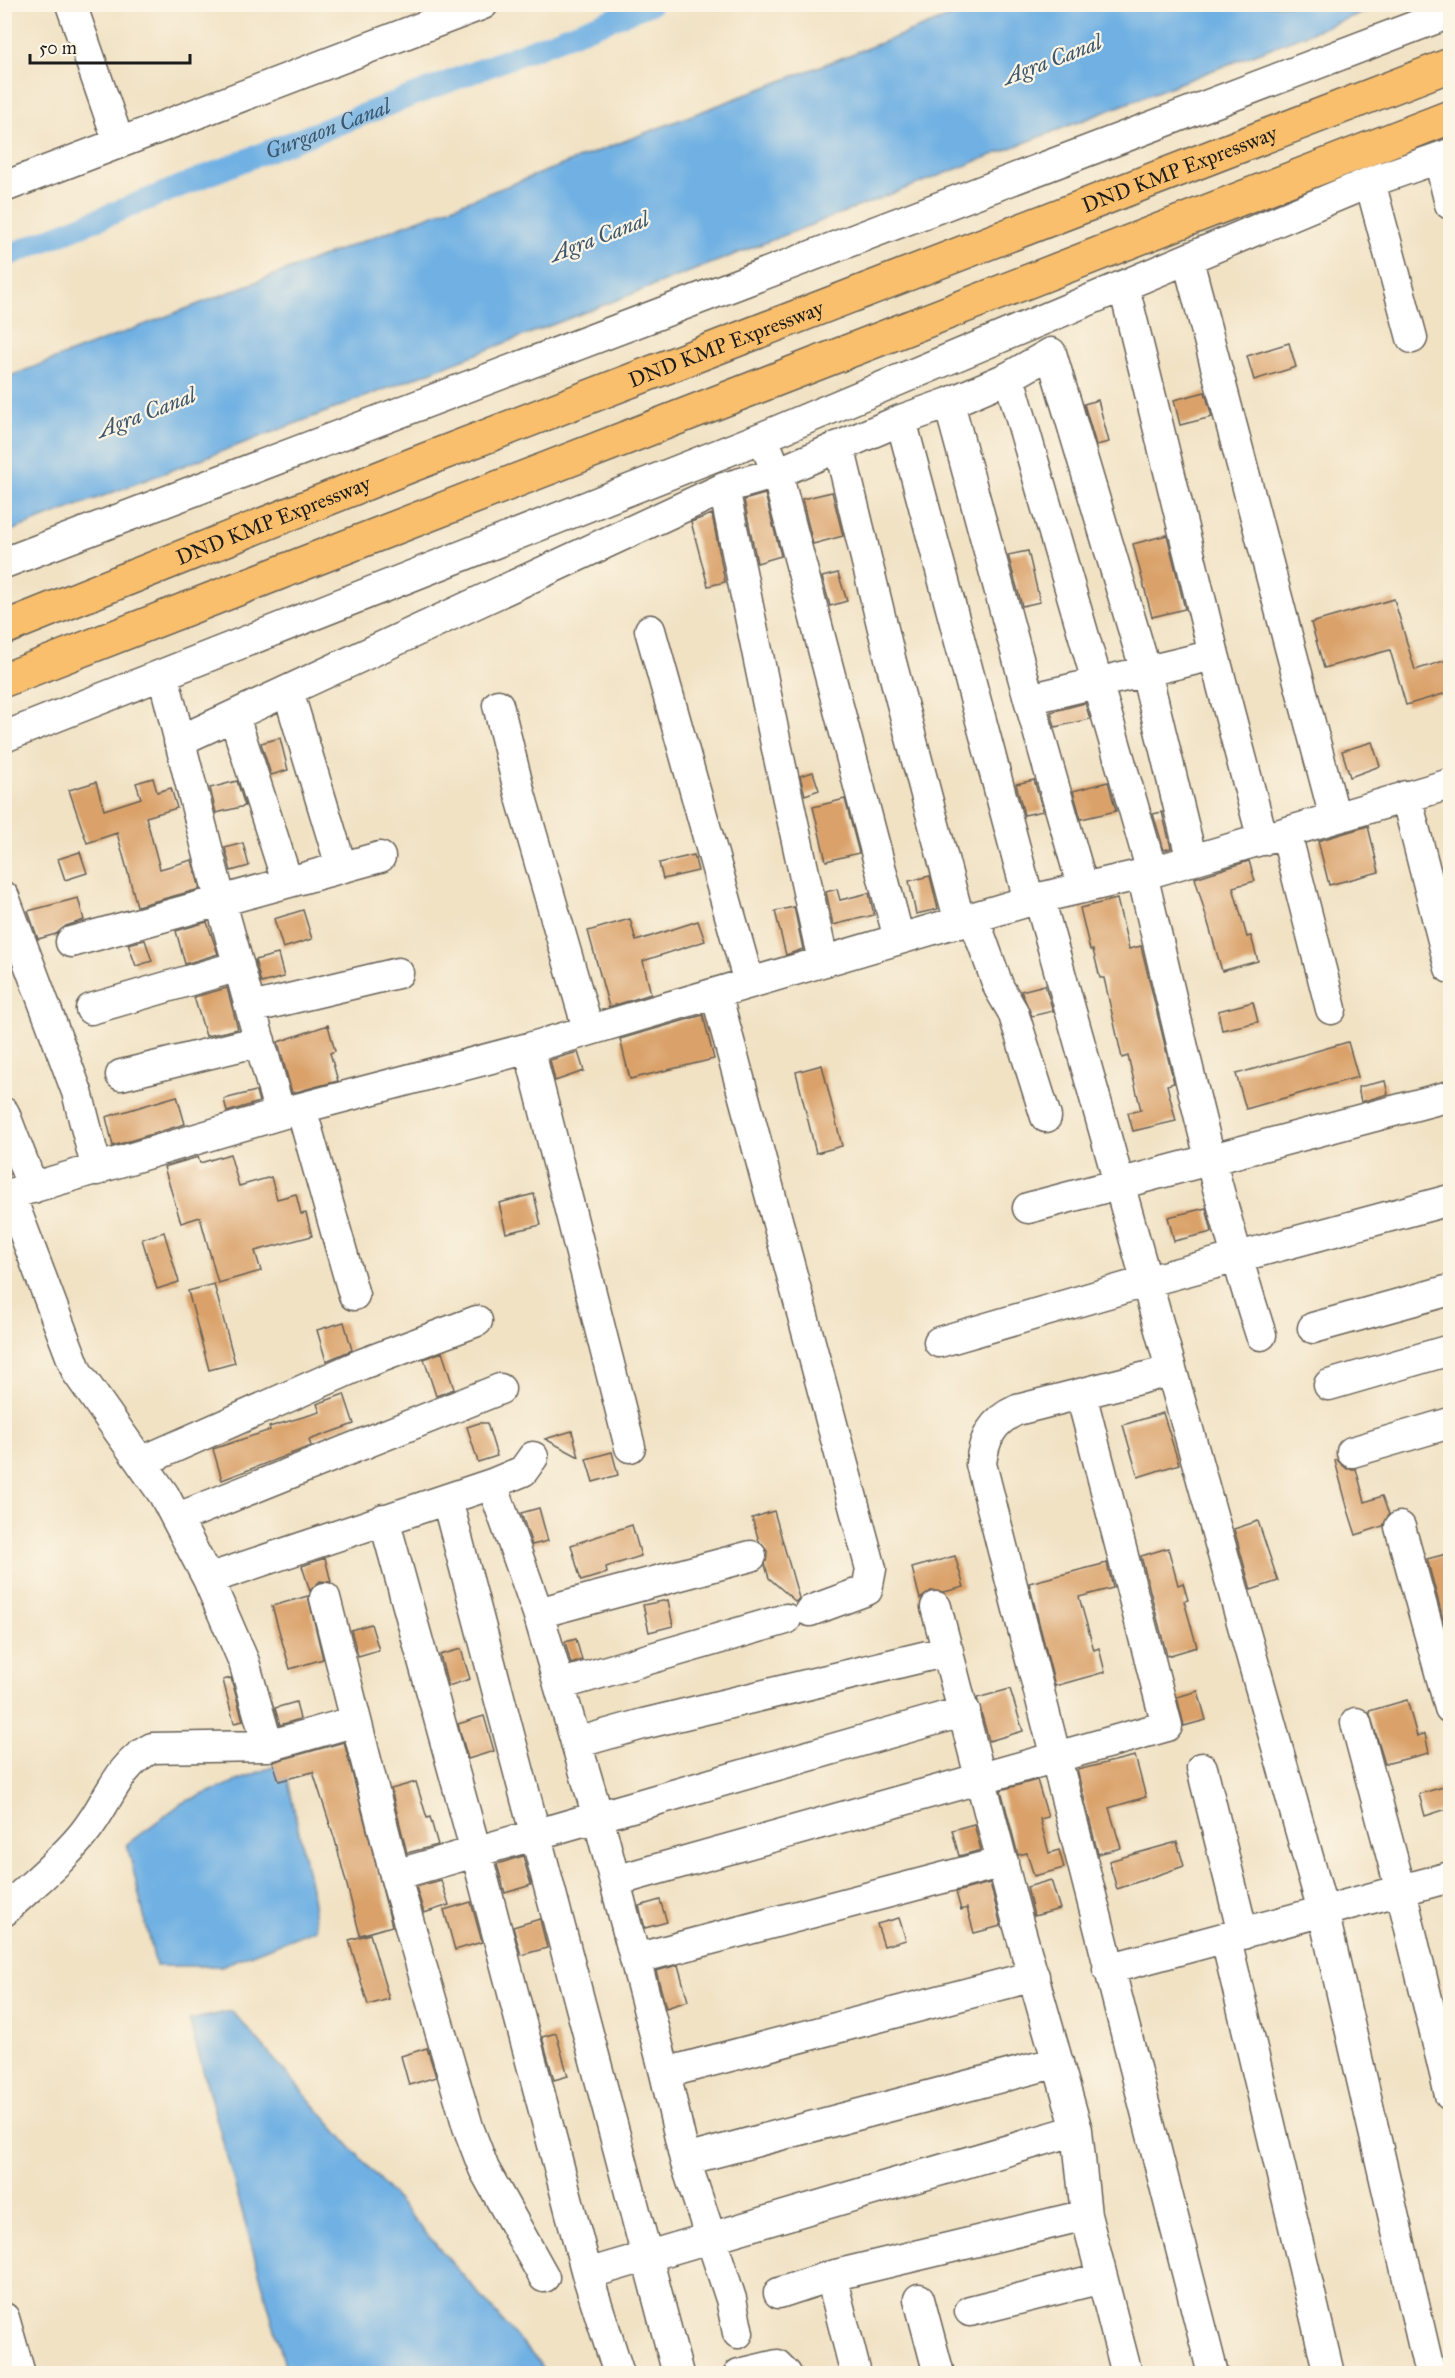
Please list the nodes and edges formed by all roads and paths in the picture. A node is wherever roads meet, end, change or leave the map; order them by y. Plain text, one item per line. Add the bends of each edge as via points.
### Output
1 (71, 4) edge
2 (483, 4) edge
3 (437, 13) edge
4 (1450, 13) edge
5 (1450, 65) edge
6 (1450, 117) edge
7 (120, 143) junction
8 (1445, 156) edge
9 (1370, 182) junction
10 (4, 187) edge
11 (1450, 204) edge
12 (1188, 260) junction
13 (1124, 287) junction
14 (1016, 332) junction
15 (1412, 338) dead end
16 (1017, 373) junction
17 (949, 403) junction
18 (901, 420) junction
19 (763, 437) junction
20 (839, 446) junction
21 (777, 472) junction
22 (724, 488) junction
23 (4, 563) edge
24 (4, 628) edge
25 (650, 630) dead end
26 (1214, 655) junction
27 (1146, 672) junction
28 (163, 675) junction
29 (4, 680) edge
30 (1098, 681) junction
31 (288, 691) junction
32 (1029, 699) junction
33 (498, 705) dead end
34 (234, 716) junction
35 (4, 737) edge
36 (179, 741) junction
37 (1450, 784) edge
38 (1406, 796) junction
39 (1335, 818) junction
40 (1274, 836) junction
41 (380, 857) dead end
42 (1192, 861) junction
43 (341, 866) junction
44 (1147, 873) junction
45 (287, 881) junction
46 (1083, 888) junction
47 (4, 897) edge
48 (220, 899) junction
49 (1034, 899) junction
50 (967, 921) junction
51 (899, 939) junction
52 (70, 942) dead end
53 (823, 961) junction
54 (239, 966) junction
55 (1450, 968) edge
56 (398, 973) dead end
57 (749, 983) junction
58 (716, 993) junction
59 (251, 1008) junction
60 (91, 1009) dead end
61 (1331, 1009) dead end
62 (588, 1029) junction
63 (260, 1041) junction
64 (529, 1048) junction
65 (121, 1075) dead end
66 (1450, 1096) edge
67 (291, 1111) junction
68 (4, 1113) edge
69 (1047, 1117) dead end
70 (1210, 1159) junction
71 (97, 1170) junction
72 (1119, 1186) junction
73 (16, 1193) edge
74 (1450, 1200) edge
75 (1028, 1208) dead end
76 (1236, 1257) junction
77 (1145, 1282) junction
78 (1450, 1290) edge
79 (354, 1294) dead end
80 (477, 1321) dead end
81 (1313, 1328) dead end
82 (1261, 1335) dead end
83 (939, 1342) dead end
84 (1450, 1350) edge
85 (1170, 1371) junction
86 (1329, 1385) dead end
87 (500, 1389) dead end
88 (1081, 1394) junction
89 (1450, 1423) edge
90 (630, 1447) dead end
91 (1352, 1452) dead end
92 (533, 1457) dead end
93 (141, 1462) junction
94 (492, 1484) junction
95 (447, 1500) junction
96 (178, 1518) junction
97 (384, 1519) junction
98 (1400, 1527) dead end
99 (751, 1556) dead end
100 (208, 1579) junction
101 (326, 1598) dead end
102 (936, 1607) dead end
103 (538, 1613) junction
104 (948, 1651) junction
105 (559, 1685) junction
106 (1450, 1708) edge
107 (965, 1711) junction
108 (356, 1721) junction
109 (1356, 1723) dead end
110 (576, 1743) junction
111 (268, 1746) junction
112 (1054, 1757) junction
113 (1202, 1768) dead end
114 (982, 1779) junction
115 (598, 1817) junction
116 (537, 1835) junction
117 (476, 1852) junction
118 (1003, 1862) junction
119 (394, 1875) junction
120 (1450, 1877) edge
121 (615, 1881) junction
122 (1401, 1891) junction
123 (4, 1911) edge
124 (1323, 1911) junction
125 (1234, 1936) junction
126 (635, 1959) junction
127 (1108, 1969) junction
128 (1034, 1976) junction
129 (1058, 2062) junction
130 (665, 2073) junction
131 (1450, 2096) edge
132 (1077, 2130) junction
133 (685, 2160) junction
134 (1086, 2215) junction
135 (711, 2239) junction
136 (648, 2255) junction
137 (586, 2274) junction
138 (831, 2276) junction
139 (544, 2277) dead end
140 (1102, 2278) junction
141 (779, 2293) dead end
142 (919, 2299) dead end
143 (970, 2311) dead end
144 (4, 2318) edge
145 (738, 2333) dead end
146 (20, 2373) edge
147 (619, 2373) edge
148 (678, 2373) edge
149 (739, 2373) edge
150 (786, 2373) edge
151 (856, 2373) edge
152 (939, 2373) edge
153 (1127, 2373) edge
154 (1213, 2373) edge
155 (1329, 2373) edge
156 (1430, 2373) edge

1 - 7 street
2 - 3 street
3 - 7 street
4 - 23 street
5 - 24 highway, DND KMP Expressway via 435,456
6 - 29 highway
7 - 10 street
8 - 9 street
8 - 11 street
9 - 12 street
9 - 15 street
12 - 13 street
12 - 39 street
13 - 14 street
13 - 26 street
14 - 16 street
14 - 19 street
16 - 17 street
16 - 27 street via 1051,354
16 - 30 street
17 - 18 street
17 - 32 street
18 - 20 street
18 - 49 street
19 - 21 street
19 - 28 street
20 - 21 street
20 - 50 street via 891,662
21 - 22 street
21 - 51 street
22 - 31 street
22 - 53 street
25 - 57 street
26 - 27 street
26 - 40 street
27 - 30 street
27 - 42 street
28 - 35 street
28 - 36 street
30 - 32 street
30 - 44 street
31 - 34 street
31 - 43 street
32 - 46 street
33 - 62 street
34 - 36 street
34 - 45 street
36 - 48 street
37 - 38 street
38 - 39 street
38 - 55 street
39 - 40 street
40 - 42 street
40 - 61 street
41 - 43 street
42 - 44 street
43 - 45 street
44 - 46 street
44 - 70 street
45 - 48 street
46 - 49 street
47 - 71 street via 77,1092
48 - 52 street
48 - 54 street
49 - 50 street
49 - 72 street
50 - 51 street
50 - 69 street via 1013,1012
51 - 53 street
53 - 57 street
54 - 59 street
54 - 60 street
56 - 59 street
57 - 58 street
58 - 62 street
58 - 105 street via 872,1569 867,1590 798,1615
59 - 63 street
62 - 64 street
63 - 65 street
63 - 67 street
64 - 67 street
64 - 90 street
66 - 70 street
67 - 71 street
67 - 79 street
68 - 73 street
70 - 72 street
70 - 76 street
71 - 73 street
72 - 75 street
72 - 77 street
73 - 93 street via 77,1372
74 - 76 street
76 - 77 street
76 - 82 street
77 - 83 street
77 - 85 street
78 - 81 street
80 - 93 street via 362,1364
84 - 86 street
85 - 88 street
85 - 124 street
87 - 96 street
88 - 112 street via 1005,1416 989,1432 981,1464
88 - 112 street via 1167,1726
89 - 91 street
92 - 94 street via 523,1471
93 - 96 street
94 - 95 street
94 - 103 street
95 - 97 street
95 - 116 street
96 - 100 street
97 - 100 street
97 - 117 street
98 - 106 street
99 - 103 street
100 - 111 street via 244,1662
101 - 108 street
102 - 104 street
103 - 105 street
104 - 107 street
104 - 110 street
105 - 110 street
107 - 114 street
107 - 115 street
108 - 111 street
108 - 119 street
109 - 122 street
110 - 115 street
111 - 123 street via 152,1748 137,1755 68,1852
112 - 114 street
112 - 127 street
113 - 125 street
114 - 118 street
114 - 121 street
115 - 116 street
115 - 121 street
116 - 117 street
116 - 136 street
117 - 119 street
117 - 137 street
118 - 126 street
118 - 128 street
119 - 139 street via 468,2127 484,2169
120 - 122 street
121 - 126 street
122 - 124 street
122 - 131 street
124 - 125 street
124 - 156 street
125 - 127 street
125 - 155 street
126 - 130 street
127 - 154 street
128 - 129 street
128 - 130 street
129 - 132 street
129 - 133 street
130 - 133 street
132 - 134 street
132 - 135 street
133 - 135 street
134 - 138 street
134 - 140 street
135 - 136 street
135 - 145 street
136 - 137 street
136 - 148 street
137 - 147 street
138 - 141 street
138 - 151 street
140 - 143 street
140 - 153 street
142 - 152 street
144 - 146 street
149 - 150 street via 777,2366

